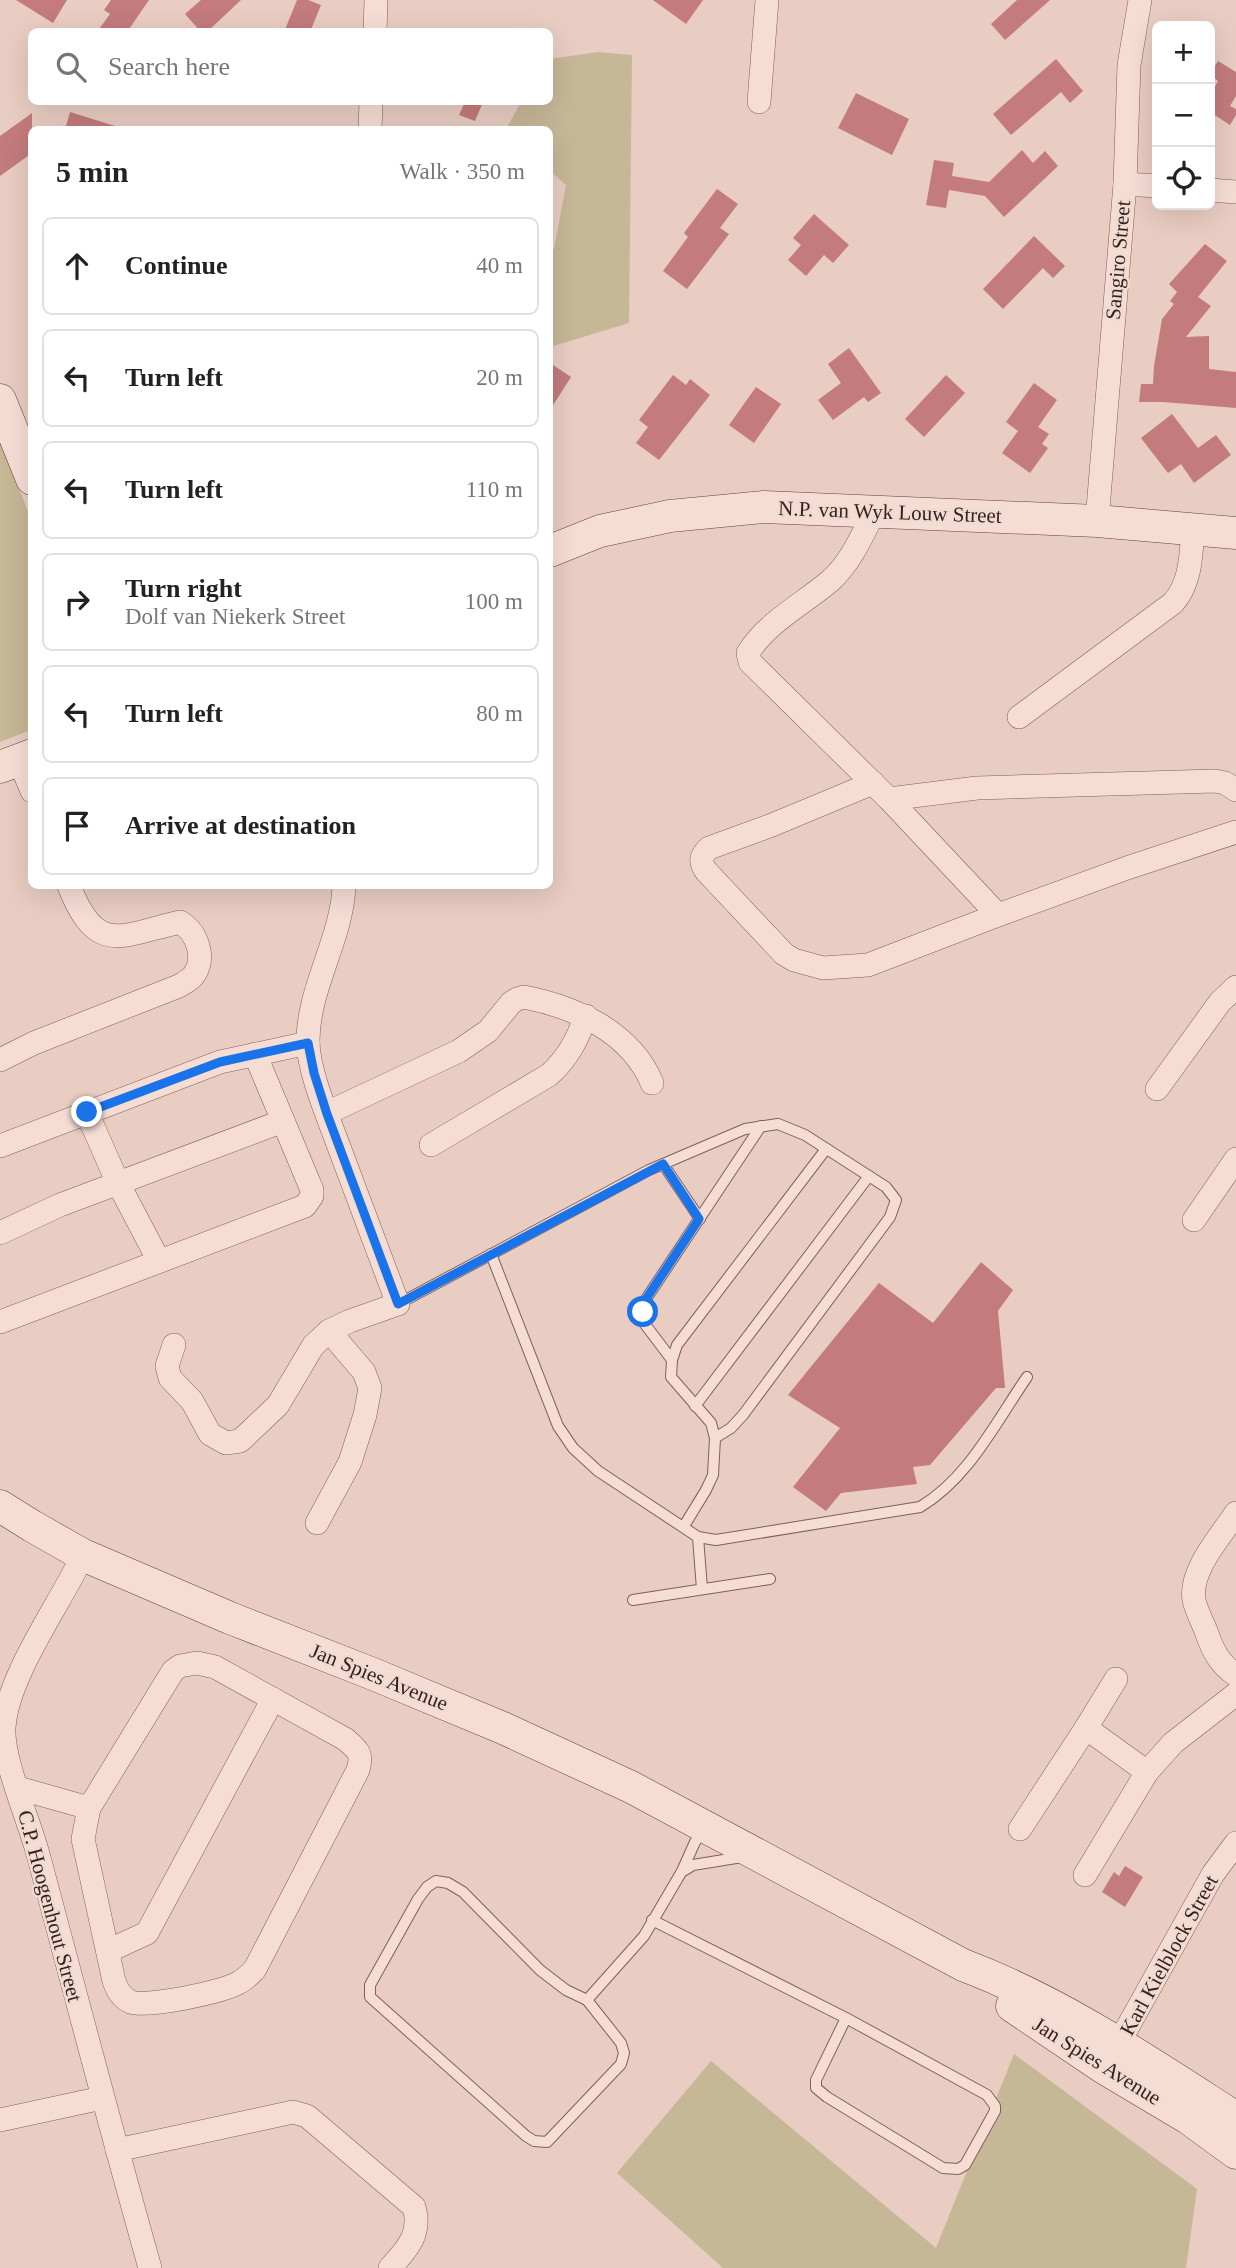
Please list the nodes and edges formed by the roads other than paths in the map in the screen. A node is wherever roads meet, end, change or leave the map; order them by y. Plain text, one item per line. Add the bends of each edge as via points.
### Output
1 (376, 0) edge
2 (767, 0) edge
3 (1140, 0) edge
4 (375, 28) edge
5 (759, 102) dead end
6 (371, 105) edge
7 (370, 126) edge
8 (1125, 184) junction
9 (1152, 186) edge
10 (1215, 190) edge
11 (1236, 192) edge
12 (1, 405) edge
13 (28, 469) edge
14 (874, 512) junction
15 (1097, 521) junction
16 (1193, 529) junction
17 (1236, 533) edge
18 (553, 550) edge
19 (1019, 717) dead end
20 (17, 761) edge
21 (28, 783) edge
22 (1236, 790) edge
23 (881, 791) junction
24 (1236, 832) edge
25 (70, 889) edge
26 (344, 889) edge
27 (998, 915) junction
28 (1236, 988) edge
29 (586, 1016) junction
30 (308, 1043) junction
31 (255, 1054) junction
32 (0, 1060) edge
33 (652, 1083) dead end
34 (1157, 1089) dead end
35 (87, 1112) junction
36 (327, 1114) junction
37 (283, 1121) junction
38 (761, 1126) junction
39 (431, 1145) dead end
40 (0, 1146) edge
41 (826, 1149) junction
42 (1236, 1159) edge
43 (663, 1164) junction
44 (869, 1176) junction
45 (118, 1184) junction
46 (699, 1219) junction
47 (1194, 1220) dead end
48 (0, 1233) edge
49 (491, 1254) junction
50 (159, 1261) junction
51 (398, 1304) junction
52 (0, 1322) edge
53 (329, 1331) junction
54 (174, 1345) dead end
55 (672, 1360) junction
56 (1027, 1377) dead end
57 (695, 1406) junction
58 (715, 1438) junction
59 (0, 1506) edge
60 (1236, 1513) edge
61 (317, 1523) dead end
62 (684, 1526) junction
63 (698, 1537) junction
64 (83, 1555) junction
65 (769, 1579) dead end
66 (702, 1589) junction
67 (633, 1600) dead end
68 (1236, 1675) edge
69 (8, 1679) edge
70 (1116, 1679) dead end
71 (1236, 1694) edge
72 (273, 1699) junction
73 (1086, 1728) junction
74 (1147, 1772) junction
75 (18, 1788) junction
76 (89, 1808) junction
77 (705, 1827) junction
78 (1020, 1829) dead end
79 (1236, 1843) edge
80 (755, 1855) junction
81 (682, 1871) junction
82 (1085, 1875) dead end
83 (652, 1920) junction
84 (108, 1951) junction
85 (587, 2000) junction
86 (846, 2018) junction
87 (1112, 2055) junction
88 (102, 2098) junction
89 (1236, 2119) edge
90 (0, 2120) edge
91 (117, 2150) junction
92 (1236, 2153) edge
93 (150, 2268) edge
94 (390, 2268) edge

1 - 4 street
2 - 5 street
3 - 8 street, Sangiro Street via 1129,65
6 - 7 street
8 - 9 street
8 - 15 street, Sangiro Street
10 - 11 street
12 - 13 street
14 - 15 street, N.P. van Wyk Louw Street
14 - 18 street, N.P. van Wyk Louw Street via 764,507 670,516 600,531
14 - 23 street via 856,547 831,579 766,631 748,653 757,671
15 - 16 street, N.P. van Wyk Louw Street
16 - 17 street, N.P. van Wyk Louw Street
16 - 19 street via 1185,582 1173,603
20 - 21 street
22 - 23 street via 1215,780
23 - 27 street
23 - 27 street via 709,848 702,855 704,869 784,954 823,968 868,965
24 - 27 street
25 - 32 street via 78,908 104,934 115,937 180,922 187,926 198,950 198,968 179,986
26 - 30 street
28 - 34 street via 1220,1002
29 - 33 street via 620,1040
29 - 36 street via 537,1000 517,999 488,1031 459,1051
29 - 39 street via 564,1062
30 - 31 street
30 - 36 street
31 - 35 street via 220,1062
31 - 37 street
35 - 40 street
35 - 45 street
36 - 51 street
37 - 45 street
37 - 50 street via 312,1190 310,1202
38 - 41 lane via 778,1124
38 - 43 lane
38 - 46 lane
41 - 44 lane
41 - 55 lane via 677,1345
42 - 47 street
43 - 46 lane
43 - 49 lane
44 - 57 lane
44 - 58 lane via 896,1200 890,1217 743,1415
45 - 48 street
45 - 50 street
46 - 55 lane via 646,1299 643,1312 644,1323
49 - 51 lane
49 - 62 lane via 565,1437 598,1471
50 - 52 street
51 - 53 street
53 - 54 street via 313,1346 278,1405 240,1441 226,1443 210,1434 192,1401 170,1378 167,1366
53 - 61 street via 364,1372 370,1388 350,1462
55 - 57 lane via 671,1377
56 - 63 lane via 959,1476 920,1507 716,1540
57 - 58 lane via 711,1423
58 - 62 lane via 713,1475
59 - 64 street, Jan Spies Avenue
60 - 68 street via 1194,1585 1194,1600 1214,1653
62 - 63 lane
63 - 66 lane
64 - 69 street, C.P. Hoogenhout Street via 26,1660
64 - 77 street, Jan Spies Avenue via 503,1728
65 - 66 lane
66 - 67 lane
69 - 75 street, C.P. Hoogenhout Street via 4,1729
70 - 73 street
71 - 74 street via 1173,1743
72 - 76 street via 215,1667 180,1666
72 - 84 street via 147,1933
72 - 84 street via 345,1739 362,1759 255,1969 226,1988 136,2003 118,1992
73 - 74 street
73 - 78 street
74 - 82 street
75 - 76 street
75 - 88 street, C.P. Hoogenhout Street
76 - 84 street via 83,1839
77 - 80 street, Jan Spies Avenue
77 - 81 lane
79 - 87 street, Karl Kielblock Street via 1213,1874
80 - 81 lane via 693,1865
80 - 87 street, Jan Spies Avenue via 963,1965 997,1978
81 - 83 lane
83 - 85 lane via 639,1943
83 - 86 lane
85 - 85 lane via 621,2043 623,2060 553,2138 541,2143 526,2136 369,1994 418,1899 431,1884 442,1881 463,1892 540,1970
86 - 86 lane via 987,2095 995,2111 965,2165 943,2168 816,2088
87 - 89 street, Jan Spies Avenue
87 - 92 street, Jan Spies Avenue
88 - 90 street
88 - 91 street, C.P. Hoogenhout Street
91 - 93 street, C.P. Hoogenhout Street
91 - 94 street via 293,2112 307,2116 414,2207 417,2227 412,2244

